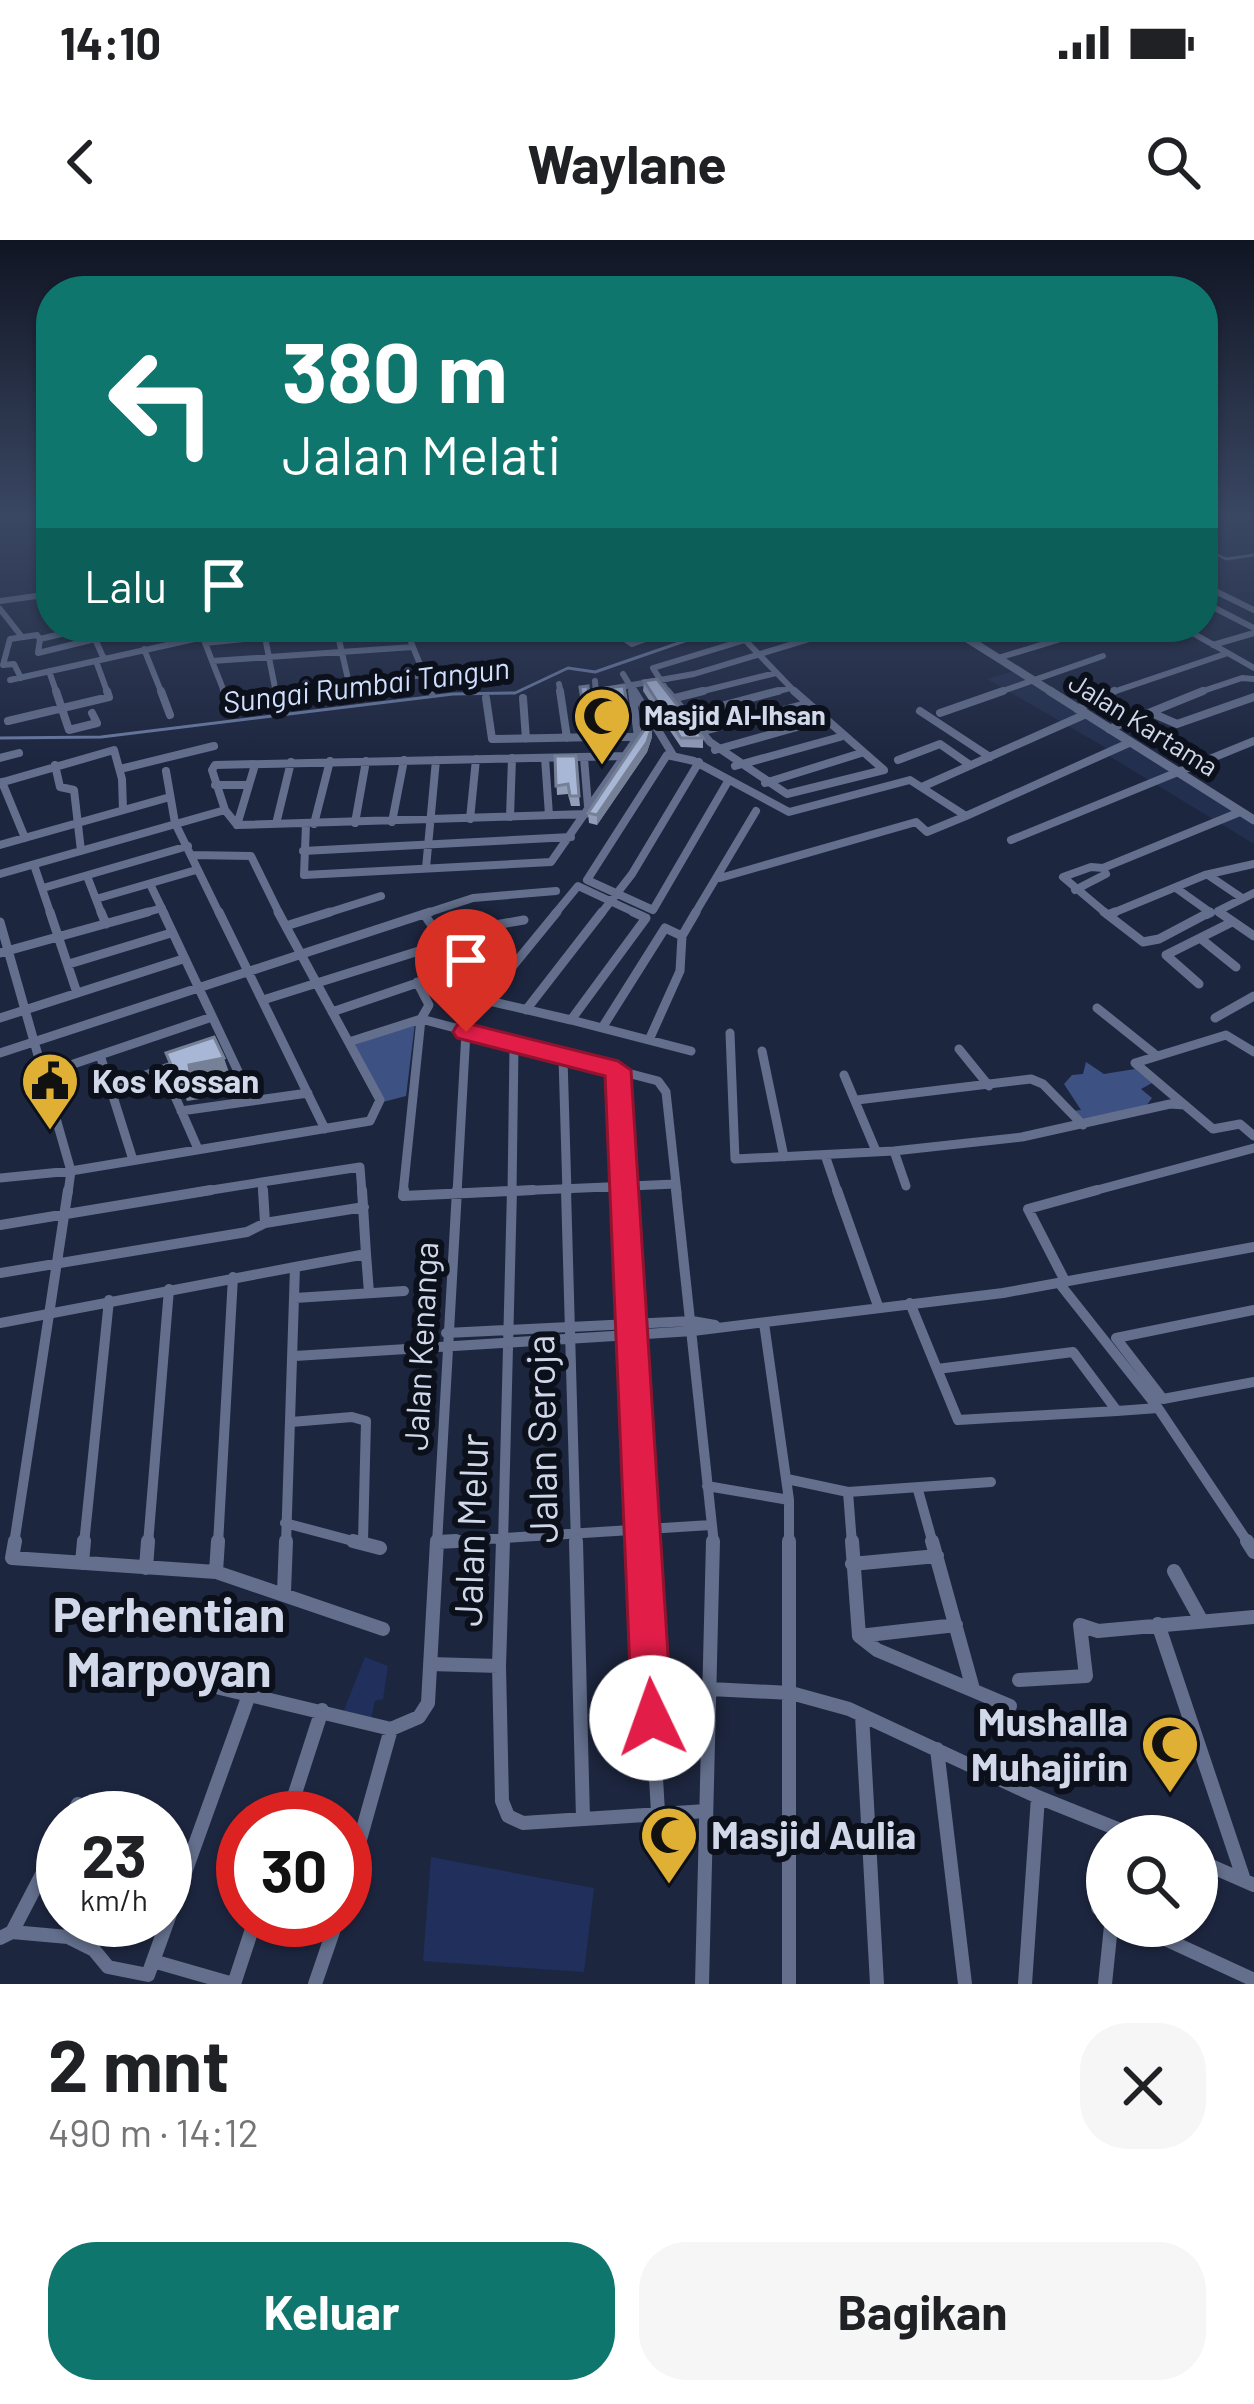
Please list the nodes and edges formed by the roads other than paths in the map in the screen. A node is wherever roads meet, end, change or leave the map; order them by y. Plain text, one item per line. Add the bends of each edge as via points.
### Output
1 (31, 598) edge
2 (0, 605) edge
3 (1218, 610) edge
4 (4, 623) edge
5 (1254, 630) edge
6 (36, 635) edge
7 (22, 638) junction
8 (1238, 638) junction
9 (40, 642) edge
10 (83, 642) edge
11 (96, 642) edge
12 (180, 642) edge
13 (208, 642) edge
14 (266, 642) edge
15 (339, 642) edge
16 (411, 642) edge
17 (747, 642) joint
18 (807, 642) edge
19 (972, 642) edge
20 (1051, 642) edge
21 (1209, 642) edge
22 (1214, 645) junction
23 (1254, 646) edge
24 (413, 647) junction
25 (144, 650) junction
26 (38, 653) junction
27 (342, 653) junction
28 (1228, 653) junction
29 (1103, 656) dead end
30 (270, 657) junction
31 (762, 658) junction
32 (998, 658) junction
33 (100, 660) junction
34 (212, 661) junction
35 (14, 664) junction
36 (1254, 668) edge
37 (49, 671) junction
38 (776, 673) junction
39 (623, 674) dead end
40 (424, 675) junction
41 (21, 678) junction
42 (390, 679) dead end
43 (1031, 679) junction
44 (1254, 679) edge
45 (10, 680) dead end
46 (596, 681) dead end
47 (661, 682) junction
48 (559, 684) dead end
49 (632, 688) junction
50 (790, 688) junction
51 (598, 691) junction
52 (351, 692) dead end
53 (276, 693) dead end
54 (432, 694) dead end
55 (1254, 697) edge
56 (486, 698) dead end
57 (523, 698) dead end
58 (675, 698) junction
59 (226, 700) dead end
60 (806, 704) junction
61 (62, 709) junction
62 (920, 711) dead end
63 (1081, 711) junction
64 (92, 712) dead end
65 (940, 713) dead end
66 (1154, 714) junction
67 (170, 715) dead end
68 (687, 715) junction
69 (822, 720) junction
70 (8, 721) dead end
71 (1108, 729) junction
72 (700, 732) junction
73 (600, 737) junction
74 (638, 737) junction
75 (840, 737) junction
76 (928, 737) dead end
77 (567, 738) junction
78 (526, 739) junction
79 (1254, 741) edge
80 (1131, 742) junction
81 (940, 744) junction
82 (214, 746) dead end
83 (715, 750) junction
84 (19, 753) dead end
85 (861, 753) junction
86 (673, 754) junction
87 (627, 756) junction
88 (990, 757) junction
89 (0, 758) edge
90 (512, 758) junction
91 (544, 758) junction
92 (584, 758) junction
93 (476, 759) junction
94 (404, 760) junction
95 (436, 760) junction
96 (898, 760) dead end
97 (330, 761) junction
98 (366, 761) junction
99 (699, 762) junction
100 (291, 763) junction
101 (55, 765) junction
102 (255, 765) junction
103 (970, 765) junction
104 (734, 767) junction
105 (120, 769) junction
106 (1174, 770) junction
107 (166, 771) dead end
108 (1, 782) edge
109 (728, 783) junction
110 (765, 783) junction
111 (215, 785) junction
112 (248, 785) junction
113 (924, 786) junction
114 (170, 797) junction
115 (122, 810) junction
116 (225, 810) junction
117 (587, 811) junction
118 (757, 811) dead end
119 (1240, 812) junction
120 (17, 815) junction
121 (549, 815) junction
122 (966, 816) junction
123 (510, 817) junction
124 (0, 819) edge
125 (470, 819) junction
126 (432, 820) junction
127 (1254, 820) edge
128 (392, 822) junction
129 (175, 823) junction
130 (355, 823) junction
131 (76, 824) junction
132 (276, 824) junction
133 (310, 824) junction
134 (238, 825) junction
135 (571, 837) junction
136 (25, 838) junction
137 (1011, 840) dead end
138 (430, 844) junction
139 (0, 845) edge
140 (189, 850) junction
141 (81, 851) junction
142 (303, 851) junction
143 (1253, 861) edge
144 (34, 865) junction
145 (425, 868) junction
146 (1103, 868) junction
147 (196, 870) junction
148 (0, 874) edge
149 (1208, 875) junction
150 (87, 876) junction
151 (720, 878) junction
152 (150, 884) junction
153 (1176, 888) junction
154 (43, 889) junction
155 (1075, 890) junction
156 (556, 891) dead end
157 (1251, 895) edge
158 (381, 896) dead end
159 (614, 898) junction
160 (96, 899) junction
161 (161, 908) junction
162 (424, 914) junction
163 (1108, 915) junction
164 (524, 920) dead end
165 (0, 922) edge
166 (1232, 922) junction
167 (106, 924) junction
168 (286, 926) junction
169 (492, 928) junction
170 (172, 933) junction
171 (682, 936) junction
172 (1254, 936) edge
173 (59, 938) junction
174 (1200, 938) junction
175 (443, 941) junction
176 (4, 952) edge
177 (299, 954) junction
178 (183, 959) junction
179 (69, 964) junction
180 (1236, 967) dead end
181 (461, 968) junction
182 (248, 970) junction
183 (417, 982) junction
184 (315, 983) junction
185 (1199, 984) dead end
186 (198, 988) junction
187 (77, 992) junction
188 (1254, 996) edge
189 (263, 1000) junction
190 (1097, 1008) dead end
191 (24, 1010) junction
192 (526, 1010) junction
193 (332, 1012) junction
194 (212, 1017) junction
195 (0, 1018) edge
196 (421, 1018) junction
197 (1216, 1018) dead end
198 (571, 1020) junction
199 (602, 1028) junction
200 (466, 1032) junction
201 (730, 1033) dead end
202 (649, 1040) junction
203 (34, 1041) junction
204 (349, 1042) junction
205 (227, 1046) junction
206 (514, 1046) junction
207 (958, 1048) dead end
208 (762, 1051) dead end
209 (691, 1052) dead end
210 (1254, 1052) edge
211 (0, 1053) edge
212 (100, 1055) junction
213 (1156, 1056) junction
214 (563, 1058) junction
215 (163, 1070) junction
216 (618, 1070) junction
217 (44, 1074) junction
218 (844, 1075) dead end
219 (989, 1086) junction
220 (111, 1087) junction
221 (308, 1094) junction
222 (856, 1100) junction
223 (252, 1101) junction
224 (1185, 1105) junction
225 (181, 1111) junction
226 (1083, 1125) junction
227 (325, 1129) junction
228 (1254, 1136) edge
229 (1254, 1148) edge
230 (198, 1149) junction
231 (876, 1151) junction
232 (894, 1151) junction
233 (825, 1155) junction
234 (784, 1156) junction
235 (134, 1160) junction
236 (0, 1163) edge
237 (71, 1171) junction
238 (2, 1178) edge
239 (262, 1182) junction
240 (676, 1184) junction
241 (620, 1186) junction
242 (906, 1186) dead end
243 (568, 1190) junction
244 (512, 1194) junction
245 (458, 1195) junction
246 (364, 1207) junction
247 (67, 1214) junction
248 (265, 1223) junction
249 (0, 1225) edge
250 (1252, 1251) edge
251 (366, 1254) junction
252 (58, 1264) junction
253 (295, 1267) junction
254 (0, 1273) edge
255 (233, 1277) junction
256 (1062, 1282) junction
257 (169, 1289) junction
258 (404, 1291) dead end
259 (369, 1293) junction
260 (295, 1298) junction
261 (109, 1300) junction
262 (910, 1303) junction
263 (878, 1306) junction
264 (1254, 1310) edge
265 (49, 1314) junction
266 (0, 1323) edge
267 (764, 1323) junction
268 (693, 1328) junction
269 (630, 1329) junction
270 (570, 1334) junction
271 (511, 1336) junction
272 (446, 1339) junction
273 (295, 1355) junction
274 (935, 1369) junction
275 (1254, 1382) edge
276 (1158, 1408) junction
277 (1117, 1411) junction
278 (291, 1422) junction
279 (787, 1478) junction
280 (991, 1482) dead end
281 (707, 1486) junction
282 (918, 1490) junction
283 (848, 1492) junction
284 (789, 1500) junction
285 (285, 1523) junction
286 (711, 1525) junction
287 (640, 1529) junction
288 (574, 1533) junction
289 (502, 1537) junction
290 (363, 1541) junction
291 (438, 1542) junction
292 (380, 1548) dead end
293 (1254, 1552) edge
294 (937, 1556) junction
295 (82, 1563) junction
296 (852, 1564) junction
297 (146, 1568) junction
298 (1174, 1570) dead end
299 (216, 1573) junction
300 (284, 1592) junction
301 (1254, 1617) edge
302 (1202, 1620) junction
303 (956, 1624) junction
304 (1158, 1624) junction
305 (383, 1629) dead end
306 (859, 1636) junction
307 (430, 1664) junction
308 (499, 1666) junction
309 (1019, 1680) dead end
310 (220, 1688) dead end
311 (710, 1689) junction
312 (974, 1689) junction
313 (791, 1693) junction
314 (248, 1695) junction
315 (1010, 1706) dead end
316 (322, 1710) junction
317 (862, 1715) junction
318 (392, 1729) junction
319 (937, 1749) junction
320 (296, 1791) edge
321 (1038, 1797) junction
322 (372, 1799) edge
323 (706, 1811) junction
324 (658, 1812) junction
325 (1086, 1816) edge
326 (583, 1820) junction
327 (1218, 1869) edge
328 (36, 1882) edge
329 (1249, 1883) edge
330 (6, 1935) edge
331 (246, 1947) edge
332 (330, 1947) edge
333 (1109, 1947) edge
334 (1182, 1947) edge
335 (153, 1960) junction
336 (1254, 1980) edge
337 (234, 1984) edge
338 (315, 1984) edge
339 (702, 1984) edge
340 (789, 1984) edge
341 (878, 1984) edge
342 (965, 1984) edge
343 (1025, 1984) edge
344 (1105, 1984) edge

1 - 2 street
2 - 4 street
3 - 5 street
4 - 7 street
5 - 8 street
6 - 7 street
7 - 35 street via 10,640 3,665
8 - 22 street
8 - 23 street
9 - 26 street
10 - 26 street
11 - 33 street
12 - 25 street
13 - 34 street
14 - 30 street
15 - 27 street
16 - 24 street
17 - 31 street
17 - 47 street via 656,666
18 - 31 street
19 - 32 main road, Jalan Kartama
20 - 32 street
21 - 22 street
22 - 28 street
24 - 27 street
24 - 40 street
25 - 33 street
25 - 67 street
26 - 35 street
27 - 30 street
27 - 52 street
28 - 36 street
28 - 63 street via 1124,686
29 - 43 street
30 - 34 street
30 - 53 street
31 - 38 street
31 - 47 street
32 - 43 main road, Jalan Kartama
33 - 37 street
33 - 61 street via 109,698
34 - 59 street
35 - 41 street
37 - 41 street
37 - 61 street
38 - 50 street
38 - 58 street
39 - 49 street
40 - 42 street
40 - 54 street
41 - 45 street
43 - 63 main road, Jalan Kartama
43 - 65 street
44 - 66 street
46 - 51 street
47 - 49 street
47 - 58 street
48 - 77 street
49 - 51 street
49 - 74 street
49 - 86 street
50 - 60 street
50 - 68 street
51 - 73 street
55 - 66 street via 1177,724
56 - 78 street via 491,738
57 - 78 street
58 - 68 street
60 - 69 street
60 - 72 street
61 - 64 street via 69,730 97,723
61 - 70 street
62 - 88 street
63 - 71 main road, Jalan Kartama
63 - 88 street
66 - 71 street
68 - 72 street
69 - 75 street
69 - 83 street
71 - 80 main road, Jalan Kartama
72 - 83 street
73 - 74 street
73 - 77 street
74 - 87 street
75 - 85 street
75 - 104 street
76 - 81 street
77 - 78 street
79 - 106 street
80 - 106 main road, Jalan Kartama
80 - 122 street
81 - 96 street
81 - 103 street
82 - 105 street
83 - 104 street
84 - 89 street
85 - 110 street
85 - 110 street via 884,770 799,794
86 - 99 street
86 - 159 street via 586,880
87 - 92 street
87 - 117 street
88 - 103 street
90 - 91 street
90 - 93 street
90 - 123 street
91 - 92 street
91 - 121 street
92 - 117 street
93 - 95 street
93 - 125 street
94 - 95 street
94 - 98 street
94 - 128 street
95 - 126 street
97 - 98 street
97 - 100 street
97 - 133 street
98 - 130 street
99 - 109 street
99 - 159 street
100 - 102 street
100 - 132 street
101 - 105 street via 114,750
101 - 108 street
101 - 131 street via 60,788 74,790
102 - 111 street via 215,766
102 - 112 street
103 - 113 street
104 - 110 street
105 - 115 street
106 - 119 main road, Jalan Kartama
106 - 137 street
107 - 114 street
108 - 120 street
109 - 113 street via 789,812 906,780
109 - 159 street via 652,910
111 - 112 street
111 - 116 street
112 - 134 street
113 - 122 street
114 - 115 street
114 - 129 street
115 - 131 street
116 - 129 street
116 - 134 street
117 - 121 street
117 - 135 street
118 - 151 street
119 - 127 main road, Jalan Kartama
119 - 146 street
120 - 124 street
120 - 136 street
121 - 123 street
122 - 151 street via 927,832 916,822
123 - 125 street
125 - 126 street
126 - 128 street
126 - 138 street
128 - 130 street
129 - 140 street
129 - 141 street
130 - 133 street
131 - 136 street
131 - 141 street
132 - 133 street
132 - 134 street
133 - 142 street
135 - 138 street
135 - 145 street via 553,862
136 - 139 street
138 - 142 street
138 - 145 street
140 - 147 street
140 - 150 street
140 - 168 street via 248,853
141 - 144 street
142 - 145 street via 304,875
143 - 149 street
144 - 148 street
144 - 154 street
146 - 155 street via 1100,880
146 - 155 street via 1063,878
147 - 152 street
147 - 182 street
149 - 153 street
149 - 157 street
150 - 154 street
150 - 160 street
151 - 171 street
152 - 160 street
152 - 161 street
153 - 163 street
153 - 163 street via 1211,913 1143,942
154 - 173 street
155 - 163 street
156 - 162 street via 488,894
157 - 166 street via 1218,910
158 - 168 street
159 - 192 street
159 - 192 street via 578,886 485,1000
159 - 198 street via 646,919
160 - 167 street
161 - 167 street
161 - 170 street
162 - 175 street
162 - 177 street
164 - 169 street
165 - 176 street
166 - 172 street
166 - 174 street
167 - 173 street
168 - 177 street
169 - 175 street
169 - 181 street
170 - 178 street
170 - 179 street
171 - 199 street via 664,928
171 - 202 street via 680,971
173 - 176 street
173 - 179 street
174 - 180 street
174 - 185 street via 1166,955
175 - 181 street
175 - 184 street
176 - 191 street
177 - 182 street
177 - 184 street
178 - 186 street
178 - 187 street
179 - 187 street
181 - 183 street
182 - 186 street
182 - 189 street
183 - 193 street
183 - 196 street via 429,1001
184 - 189 street
184 - 193 street
186 - 194 street
186 - 203 street
187 - 191 street
188 - 197 street
189 - 221 street
190 - 213 street
191 - 195 street
191 - 203 street
192 - 198 street
193 - 204 street
194 - 205 street
194 - 212 street
196 - 200 street
196 - 204 street
196 - 245 street via 400,1194
198 - 199 street
199 - 202 street
200 - 206 street
200 - 245 street, Jalan Kenanga
201 - 234 street via 735,1159
202 - 209 street
203 - 211 street
203 - 217 street
204 - 227 street via 381,1105 370,1121
205 - 215 street
205 - 223 street
206 - 214 street
206 - 244 street, Jalan Melur
207 - 219 street
208 - 234 street
210 - 213 street via 1226,1035
212 - 217 street
212 - 220 street
213 - 224 street via 1135,1063
214 - 216 street
214 - 243 street, Jalan Seroja
215 - 220 street
215 - 225 street
216 - 240 street via 664,1085
216 - 241 street
217 - 237 street
218 - 222 street
219 - 222 street
219 - 226 street via 1031,1079
220 - 235 street
221 - 223 street
221 - 227 street
222 - 231 street
223 - 225 street
224 - 226 street
224 - 228 street via 1213,1129 1240,1124
225 - 230 street
226 - 232 street
227 - 230 street
229 - 256 street via 1028,1209
230 - 235 street
231 - 232 street
231 - 233 street
232 - 242 street
233 - 234 street
233 - 263 street
235 - 237 street
236 - 238 street
237 - 238 street
237 - 247 street
239 - 246 street via 360,1167
239 - 247 street
239 - 248 street
240 - 241 street
240 - 268 street
241 - 243 street
241 - 269 street
243 - 244 street
243 - 270 street, Jalan Seroja
244 - 245 street
244 - 271 street, Jalan Melur
245 - 272 street, Jalan Kenanga
246 - 248 street
246 - 251 street
247 - 249 street
247 - 252 street
248 - 252 street
250 - 256 street
251 - 253 street
251 - 259 street
252 - 254 street
252 - 265 street
253 - 255 street
253 - 260 street
255 - 257 street
255 - 299 street
256 - 262 street
256 - 276 street
257 - 261 street
257 - 297 street
258 - 259 street
259 - 260 street
260 - 273 street
261 - 265 street
261 - 295 street
262 - 263 street
262 - 274 street
263 - 267 street
264 - 275 street via 1116,1338 1163,1399
265 - 266 street
265 - 295 street via 11,1558
267 - 268 street
267 - 279 street
268 - 269 street
268 - 281 street
269 - 270 street
269 - 287 street
270 - 271 street
270 - 288 street, Jalan Seroja
271 - 272 street
271 - 289 street, Jalan Melur
272 - 273 street
272 - 291 street, Jalan Kenanga
273 - 278 street
274 - 277 street via 1073,1352
274 - 277 street via 958,1420
276 - 277 street
276 - 293 street
278 - 285 street
278 - 290 street via 366,1421
279 - 283 street
279 - 284 street
280 - 282 street
281 - 284 street
281 - 286 street
282 - 283 street
282 - 294 street
283 - 296 street
284 - 313 street
285 - 290 street
285 - 300 street
286 - 287 street
286 - 311 street
287 - 288 street
287 - 324 street
288 - 289 street
288 - 326 street, Jalan Seroja
289 - 291 street
289 - 308 street, Jalan Melur
290 - 292 street
291 - 307 street, Jalan Kenanga
294 - 296 street
294 - 303 street
295 - 297 street
296 - 306 street
297 - 299 street
298 - 302 street
299 - 300 street
300 - 305 street
301 - 302 street
302 - 304 street
303 - 306 street
303 - 312 street
304 - 309 street via 1098,1631 1080,1625 1086,1676
304 - 329 street
306 - 312 street
307 - 308 street
307 - 318 street, Jalan Kenanga via 428,1703
308 - 326 street, Jalan Melur via 508,1816 524,1823
310 - 314 street
311 - 313 street
311 - 323 street
312 - 315 street
313 - 317 street
313 - 340 street
314 - 316 street
314 - 335 street
316 - 318 street
316 - 320 street
317 - 319 street
317 - 341 street
318 - 322 street
319 - 321 street
319 - 342 street
321 - 325 street
321 - 343 street
323 - 324 street, Jalan Melur
323 - 339 street
324 - 326 street, Jalan Melur
327 - 329 street
328 - 330 street
330 - 335 street via 68,1937 108,1967 148,1975
331 - 337 street
332 - 338 street
333 - 344 street
334 - 336 street
335 - 337 street

